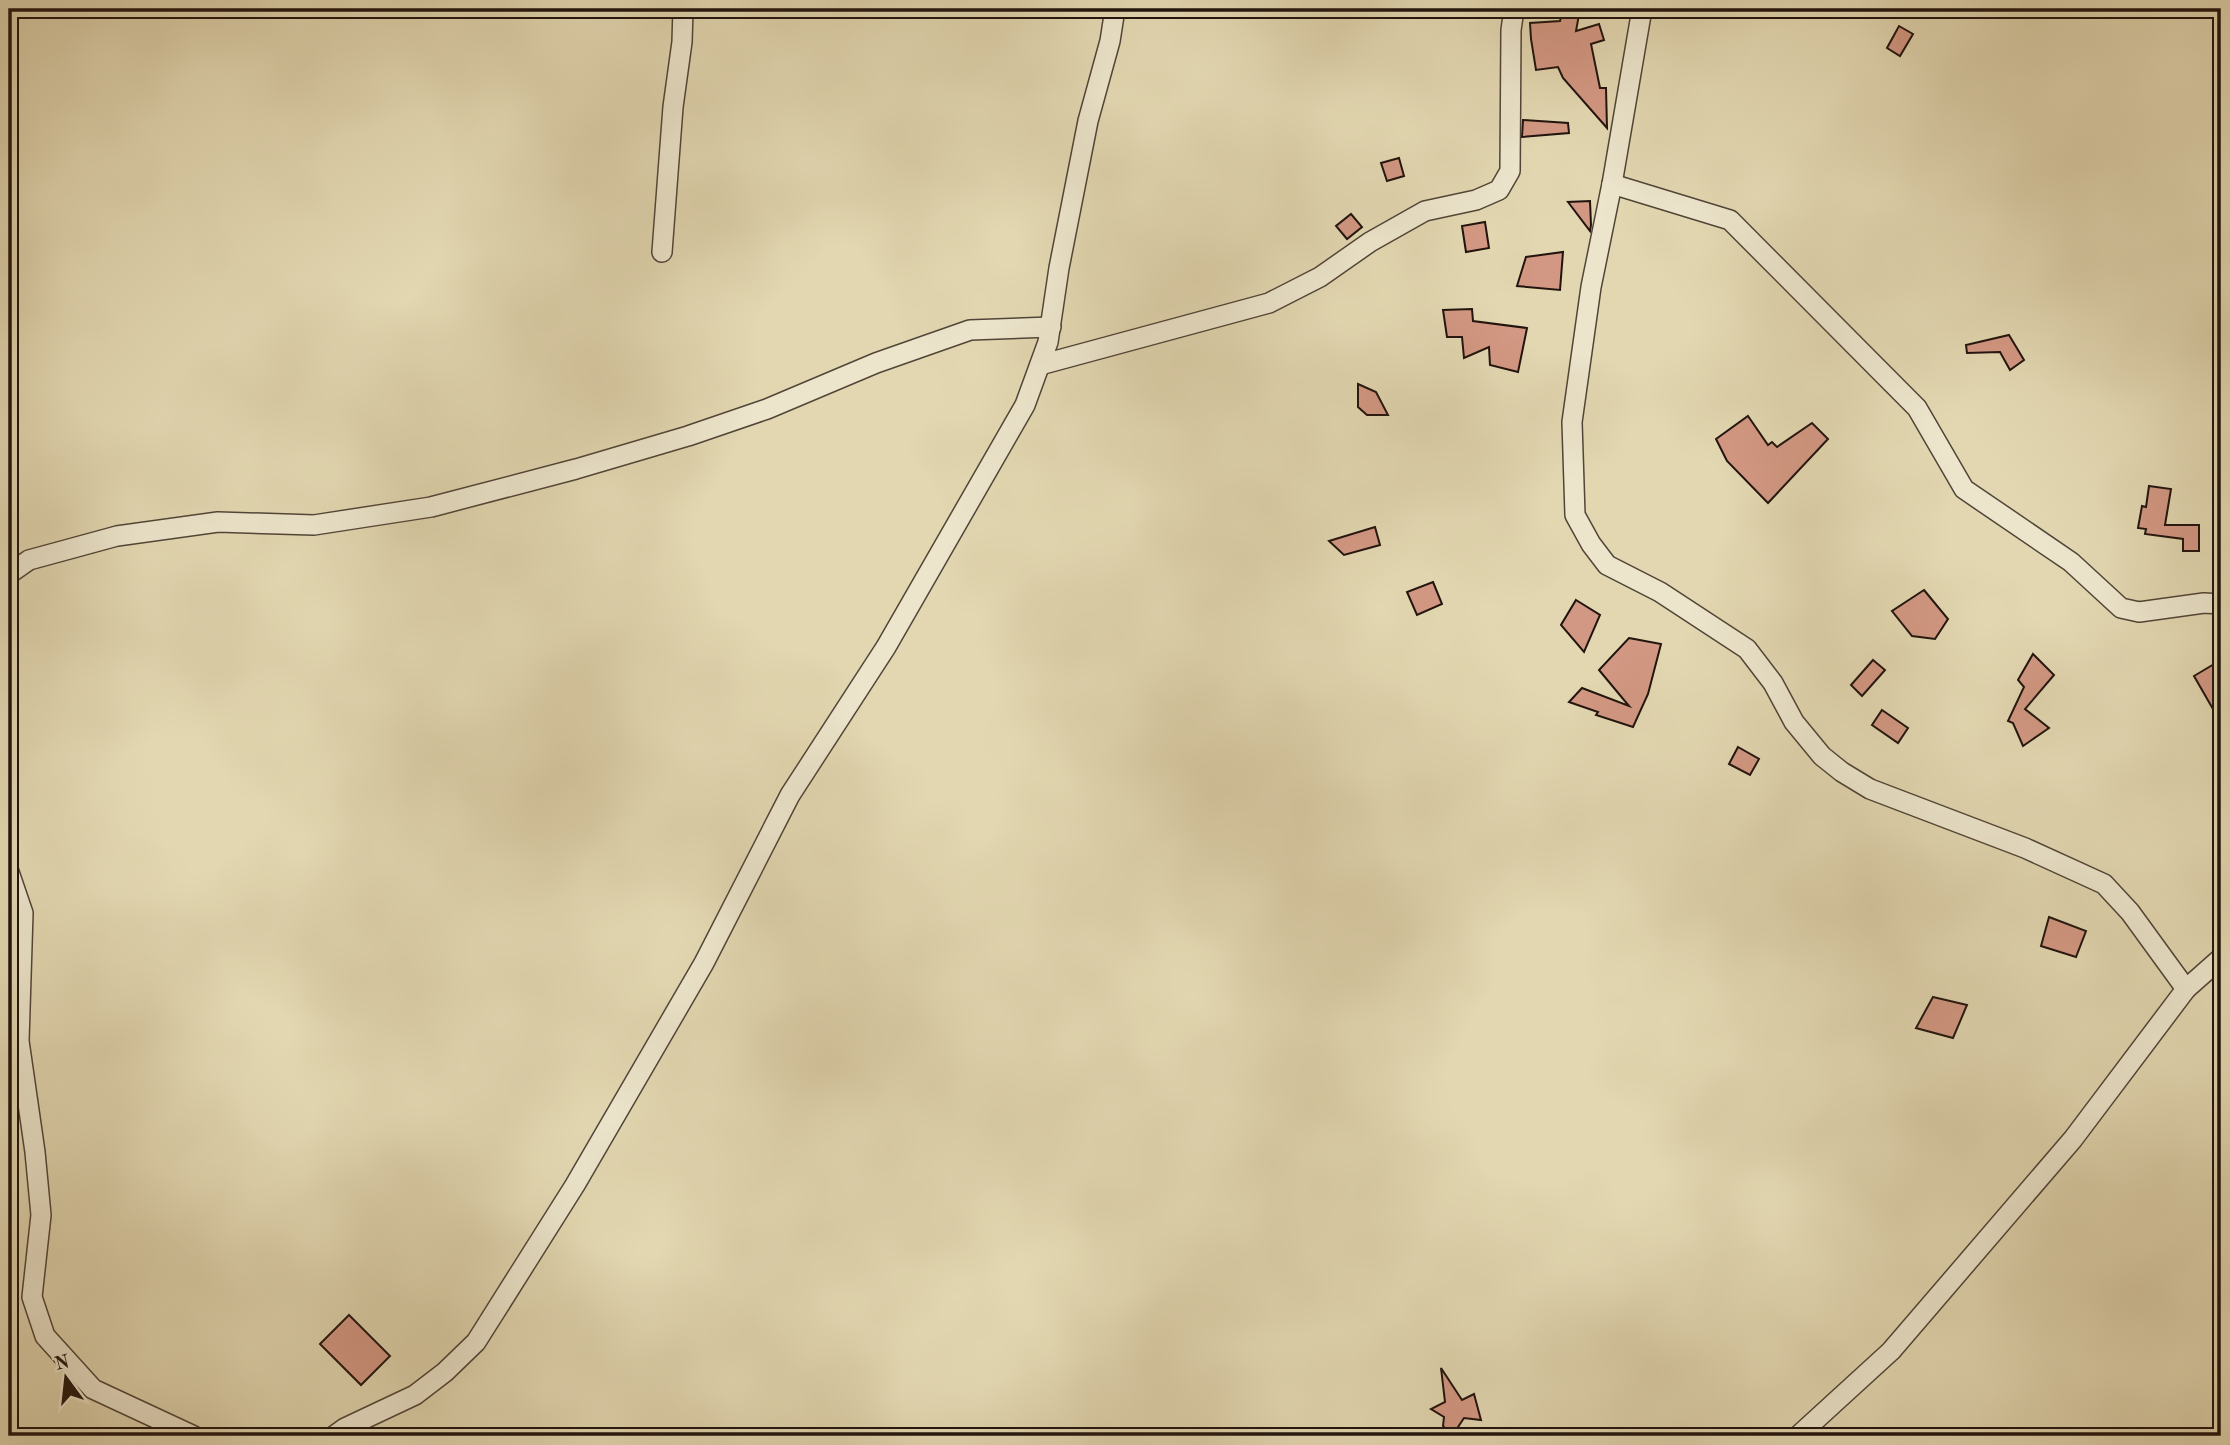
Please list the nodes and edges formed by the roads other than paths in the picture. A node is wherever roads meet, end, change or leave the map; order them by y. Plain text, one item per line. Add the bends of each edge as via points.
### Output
1 (683, 9) edge
2 (1115, 9) edge
3 (1514, 9) edge
4 (1642, 9) edge
5 (1612, 184) junction
6 (662, 252) dead end
7 (1051, 327) junction
8 (1040, 365) junction
9 (9, 574) edge
10 (2221, 604) edge
11 (9, 872) edge
12 (2221, 958) edge
13 (2186, 989) junction
14 (194, 1436) edge
15 (334, 1436) edge
16 (1798, 1436) edge

1 - 6 street
2 - 7 street via 1088,121
3 - 8 street via 1510,171 1499,190 1425,211 1320,277 1269,303
4 - 5 street
5 - 10 street via 1730,220 1917,408 1964,489 2071,562 2121,608 2138,612
5 - 13 street via 1591,287 1572,422 1575,514 1591,544 1607,565 1660,592 1746,649 1773,683 1794,722 1842,772 1870,789 2025,848 2104,884
7 - 8 street
7 - 9 street via 970,330 688,436 430,507 314,525 218,522 117,536 29,560
8 - 15 street via 1025,405 886,647 790,795 704,963 575,1185 476,1342 415,1395
11 - 14 street via 23,913 19,1041 41,1215 32,1297 44,1336 93,1389
12 - 13 street
13 - 16 street via 2073,1139 1891,1351

